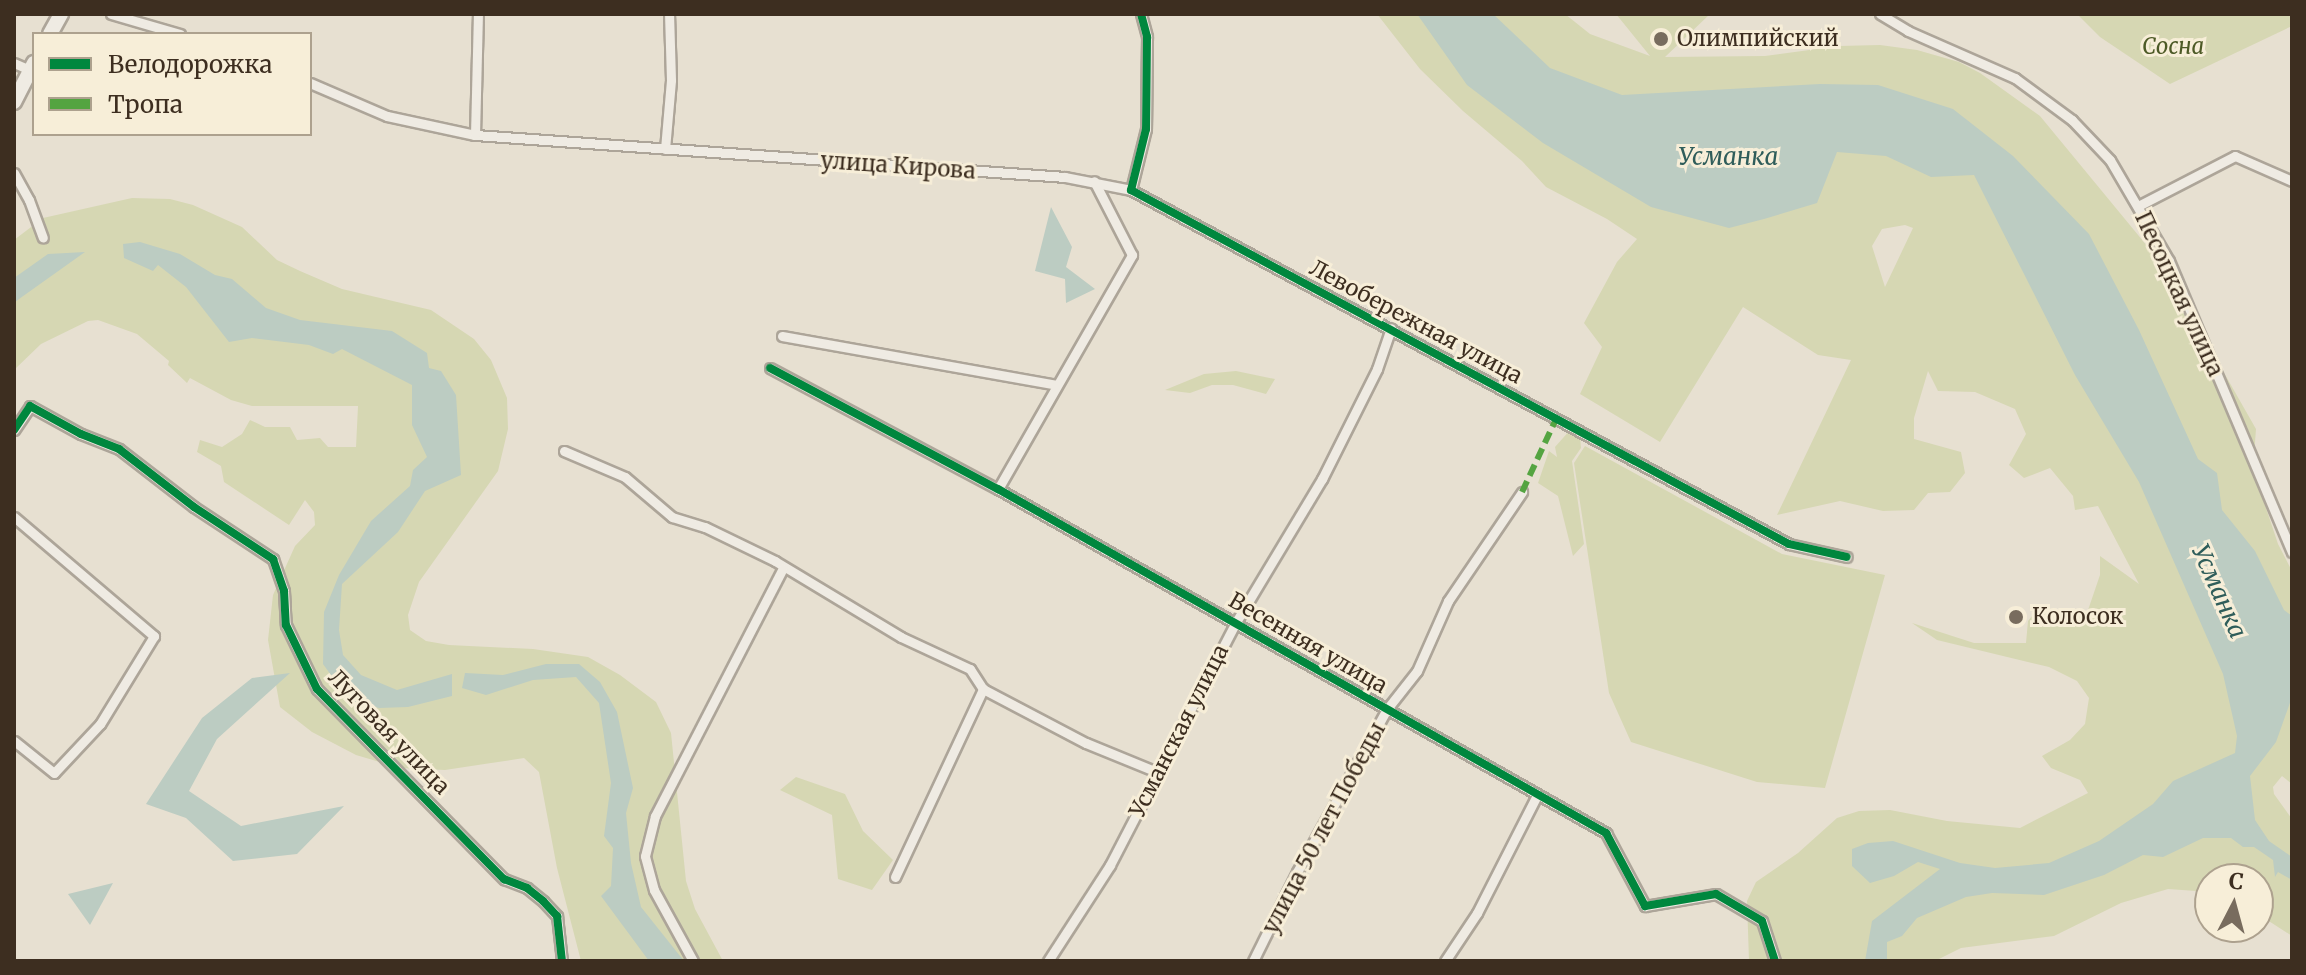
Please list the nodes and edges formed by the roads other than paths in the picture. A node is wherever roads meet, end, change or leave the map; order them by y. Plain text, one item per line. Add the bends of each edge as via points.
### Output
1 (61, 14) edge
2 (111, 14) edge
3 (478, 14) edge
4 (669, 14) edge
5 (1141, 14) edge
6 (1880, 14) edge
7 (51, 32) edge
8 (173, 32) edge
9 (14, 63) edge
10 (32, 66) edge
11 (312, 84) edge
12 (14, 102) edge
13 (475, 135) junction
14 (665, 149) junction
15 (14, 173) edge
16 (1094, 181) junction
17 (2292, 181) edge
18 (1131, 190) junction
19 (2138, 206) junction
20 (43, 238) dead end
21 (1391, 328) junction
22 (782, 336) dead end
23 (770, 368) dead end
24 (1057, 385) junction
25 (14, 430) edge
26 (564, 451) dead end
27 (998, 489) junction
28 (1522, 492) dead end
29 (14, 517) edge
30 (2292, 552) edge
31 (1847, 557) dead end
32 (783, 568) junction
33 (1236, 622) junction
34 (983, 689) junction
35 (1387, 709) junction
36 (14, 741) edge
37 (1157, 772) junction
38 (1537, 795) junction
39 (895, 877) dead end
40 (562, 961) edge
41 (693, 961) edge
42 (1048, 961) edge
43 (1253, 961) edge
44 (1445, 961) edge
45 (1775, 961) edge

1 - 7 main road
2 - 8 street
3 - 13 street
4 - 14 street
5 - 18 street via 1147,37 1146,129
6 - 19 street, Песоцкая улица via 2015,78 2072,120 2110,160
9 - 10 street
10 - 12 main road
11 - 13 street, улица Кирова via 387,116
13 - 14 street, улица Кирова
14 - 16 street, улица Кирова
15 - 20 street
16 - 18 street, улица Кирова
16 - 24 street via 1132,255
17 - 19 street via 2235,156
18 - 21 street, Левобережная улица
19 - 30 street, Песоцкая улица via 2169,261
21 - 31 street, Левобережная улица via 1789,544
21 - 33 street, Усманская улица via 1377,369 1322,479
22 - 24 street
23 - 27 street, Весенняя улица
24 - 27 street
25 - 40 street, Луговая улица via 30,406 119,449 273,559 284,591 286,625 317,689 504,879 527,888 557,916
26 - 32 street via 625,477 672,517 705,527
27 - 33 street, Весенняя улица
28 - 35 street, улица 50 лет Победы via 1448,601 1417,671
29 - 36 street via 154,636 100,724 54,773
32 - 34 street via 901,637 970,669
32 - 41 street via 655,816 645,856 654,890
33 - 35 street, Весенняя улица
33 - 37 street, Усманская улица
34 - 37 street via 1073,737
34 - 39 street
35 - 38 street, Весенняя улица
35 - 43 street, улица 50 лет Победы
37 - 42 street, Усманская улица via 1110,865
38 - 44 street via 1477,913
38 - 45 street, Весенняя улица via 1606,833 1645,906 1716,894 1762,921

